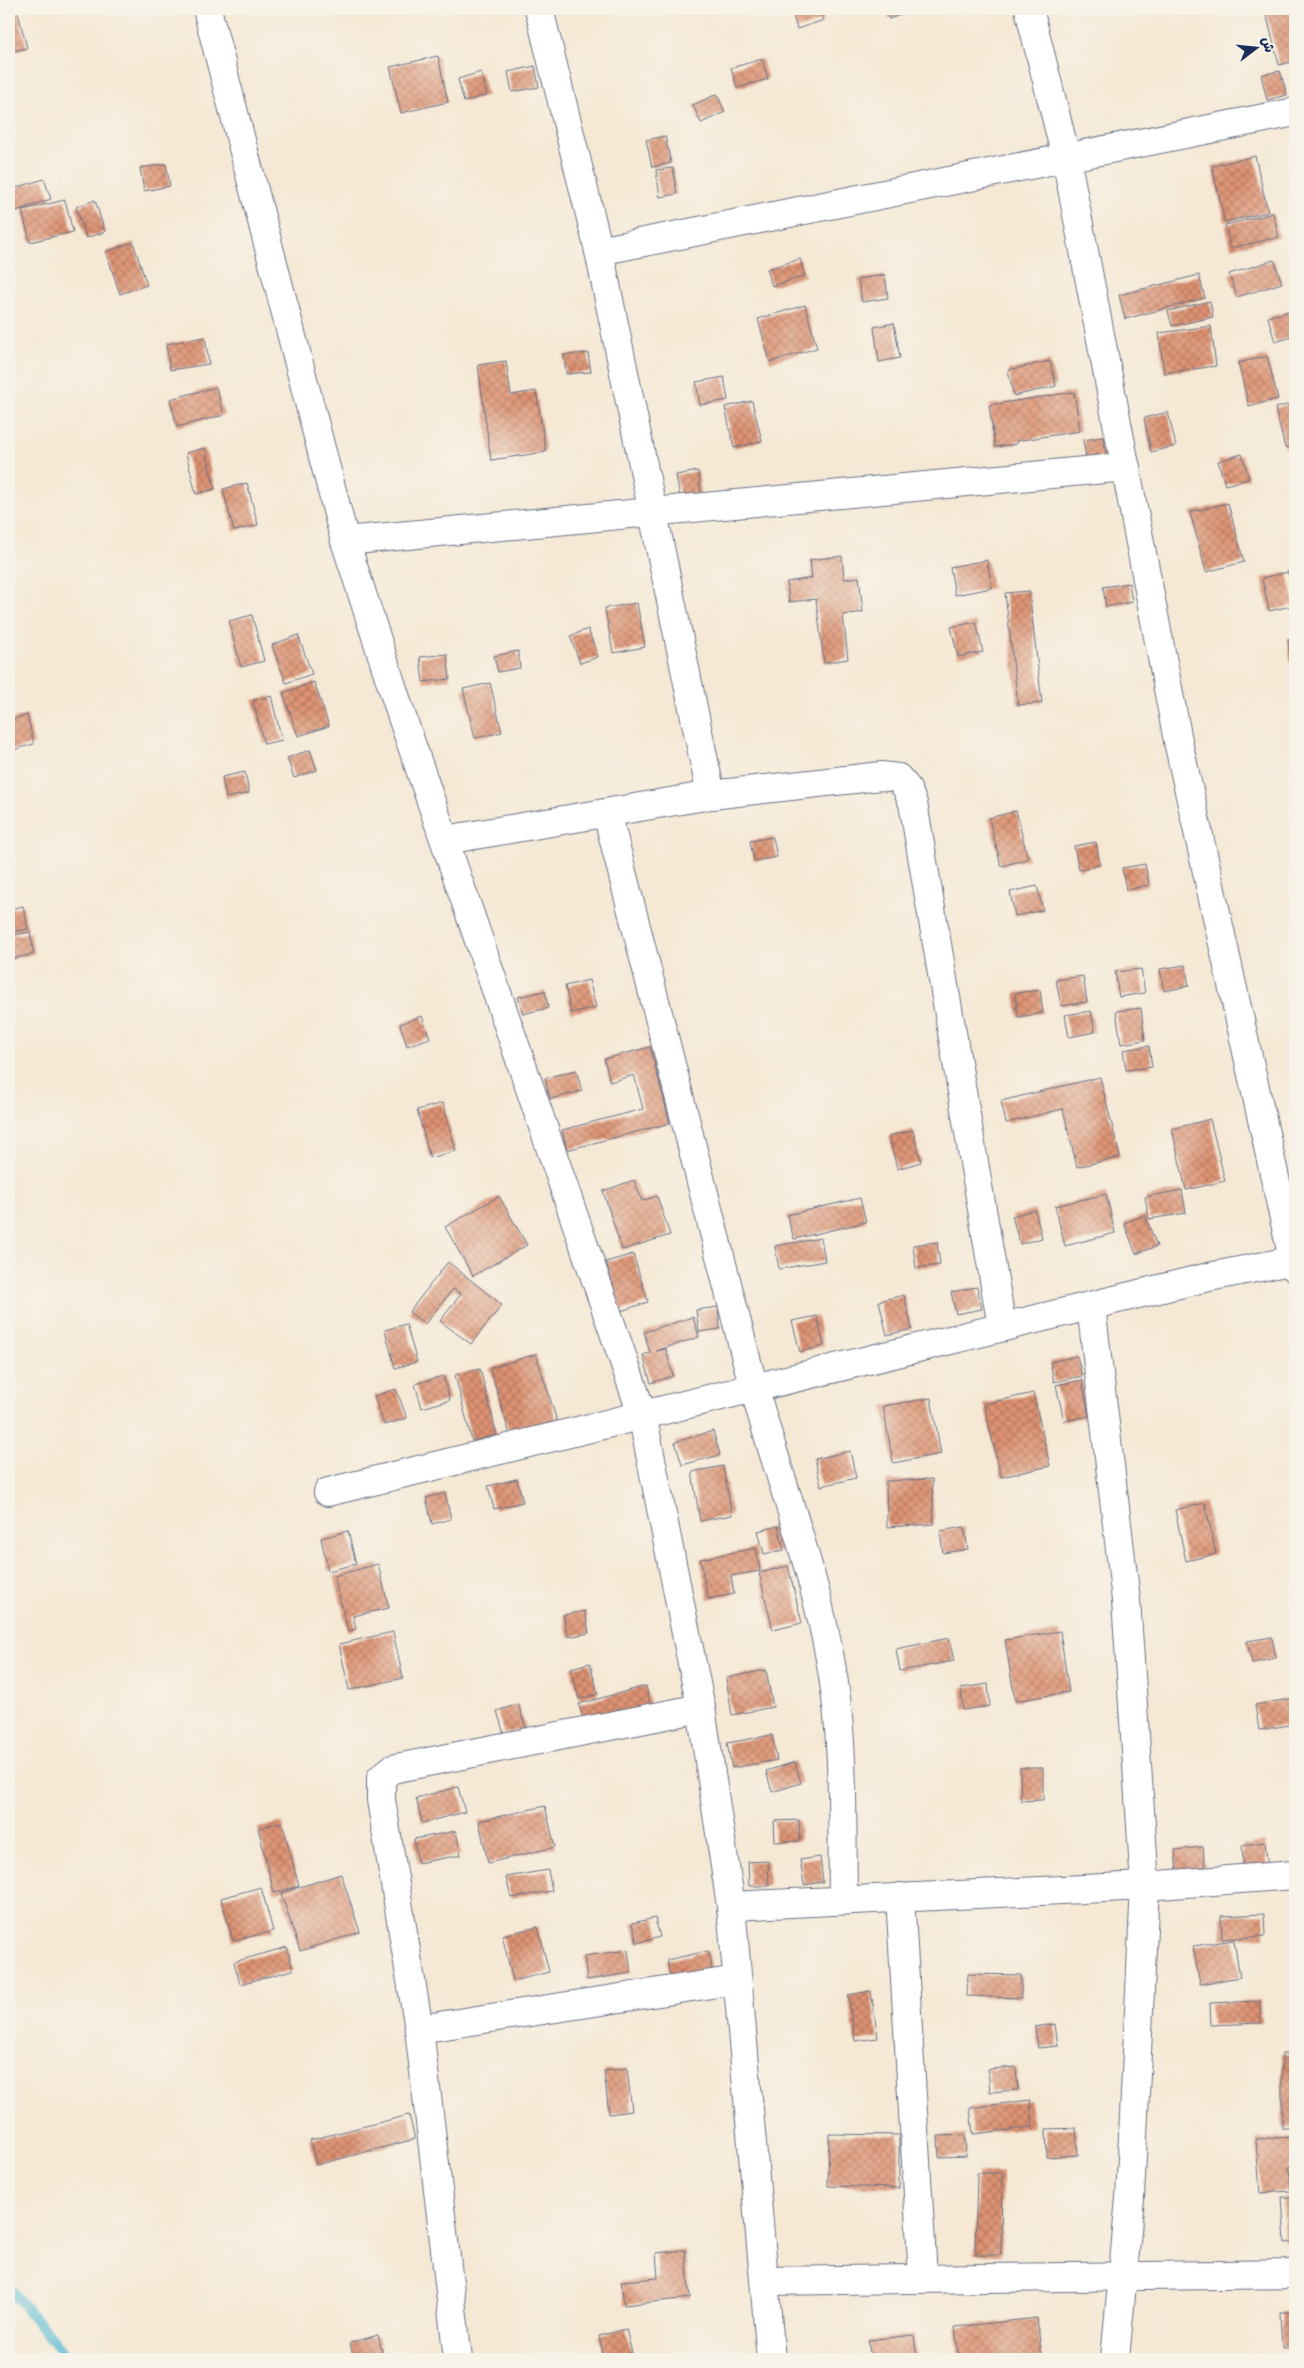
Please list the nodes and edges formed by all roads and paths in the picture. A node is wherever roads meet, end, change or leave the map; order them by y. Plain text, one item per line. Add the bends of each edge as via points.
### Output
1 (207, 9) edge
2 (539, 9) edge
3 (1029, 9) edge
4 (1295, 112) edge
5 (1066, 157) junction
6 (598, 251) junction
7 (1126, 467) junction
8 (652, 512) junction
9 (345, 541) junction
10 (711, 795) junction
11 (607, 813) junction
12 (445, 840) junction
13 (1295, 1263) edge
14 (1091, 1306) junction
15 (1002, 1327) junction
16 (753, 1387) junction
17 (642, 1414) junction
18 (328, 1492) dead end
19 (701, 1708) junction
20 (1295, 1875) edge
21 (1145, 1886) junction
22 (900, 1897) junction
23 (843, 1900) junction
24 (731, 1906) junction
25 (737, 1980) junction
26 (419, 2029) junction
27 (1295, 2274) edge
28 (923, 2277) junction
29 (1123, 2277) junction
30 (765, 2281) junction
31 (458, 2359) edge
32 (771, 2359) edge
33 (1115, 2359) edge

1 - 9 street
2 - 6 street
3 - 5 street
4 - 5 street
5 - 6 street
5 - 7 street
6 - 8 street
7 - 8 street
7 - 13 street via 1179,746
8 - 9 street
8 - 10 street
9 - 12 street
10 - 11 street
10 - 15 street via 881,776 898,778 906,787 913,803
11 - 12 street
11 - 16 street
12 - 17 street
13 - 14 street via 1204,1278
14 - 15 street
14 - 21 street via 1126,1600
15 - 16 street
16 - 17 street
16 - 23 street via 812,1585 836,1698
17 - 18 street
17 - 19 street
19 - 24 street
19 - 26 street via 392,1768 381,1778
20 - 21 street
21 - 22 street
21 - 29 street via 1130,2198
22 - 23 street
22 - 28 street
23 - 24 street
24 - 25 street
25 - 26 street
25 - 30 street
26 - 31 street
27 - 29 street
28 - 29 street
28 - 30 street
29 - 33 street
30 - 32 street

